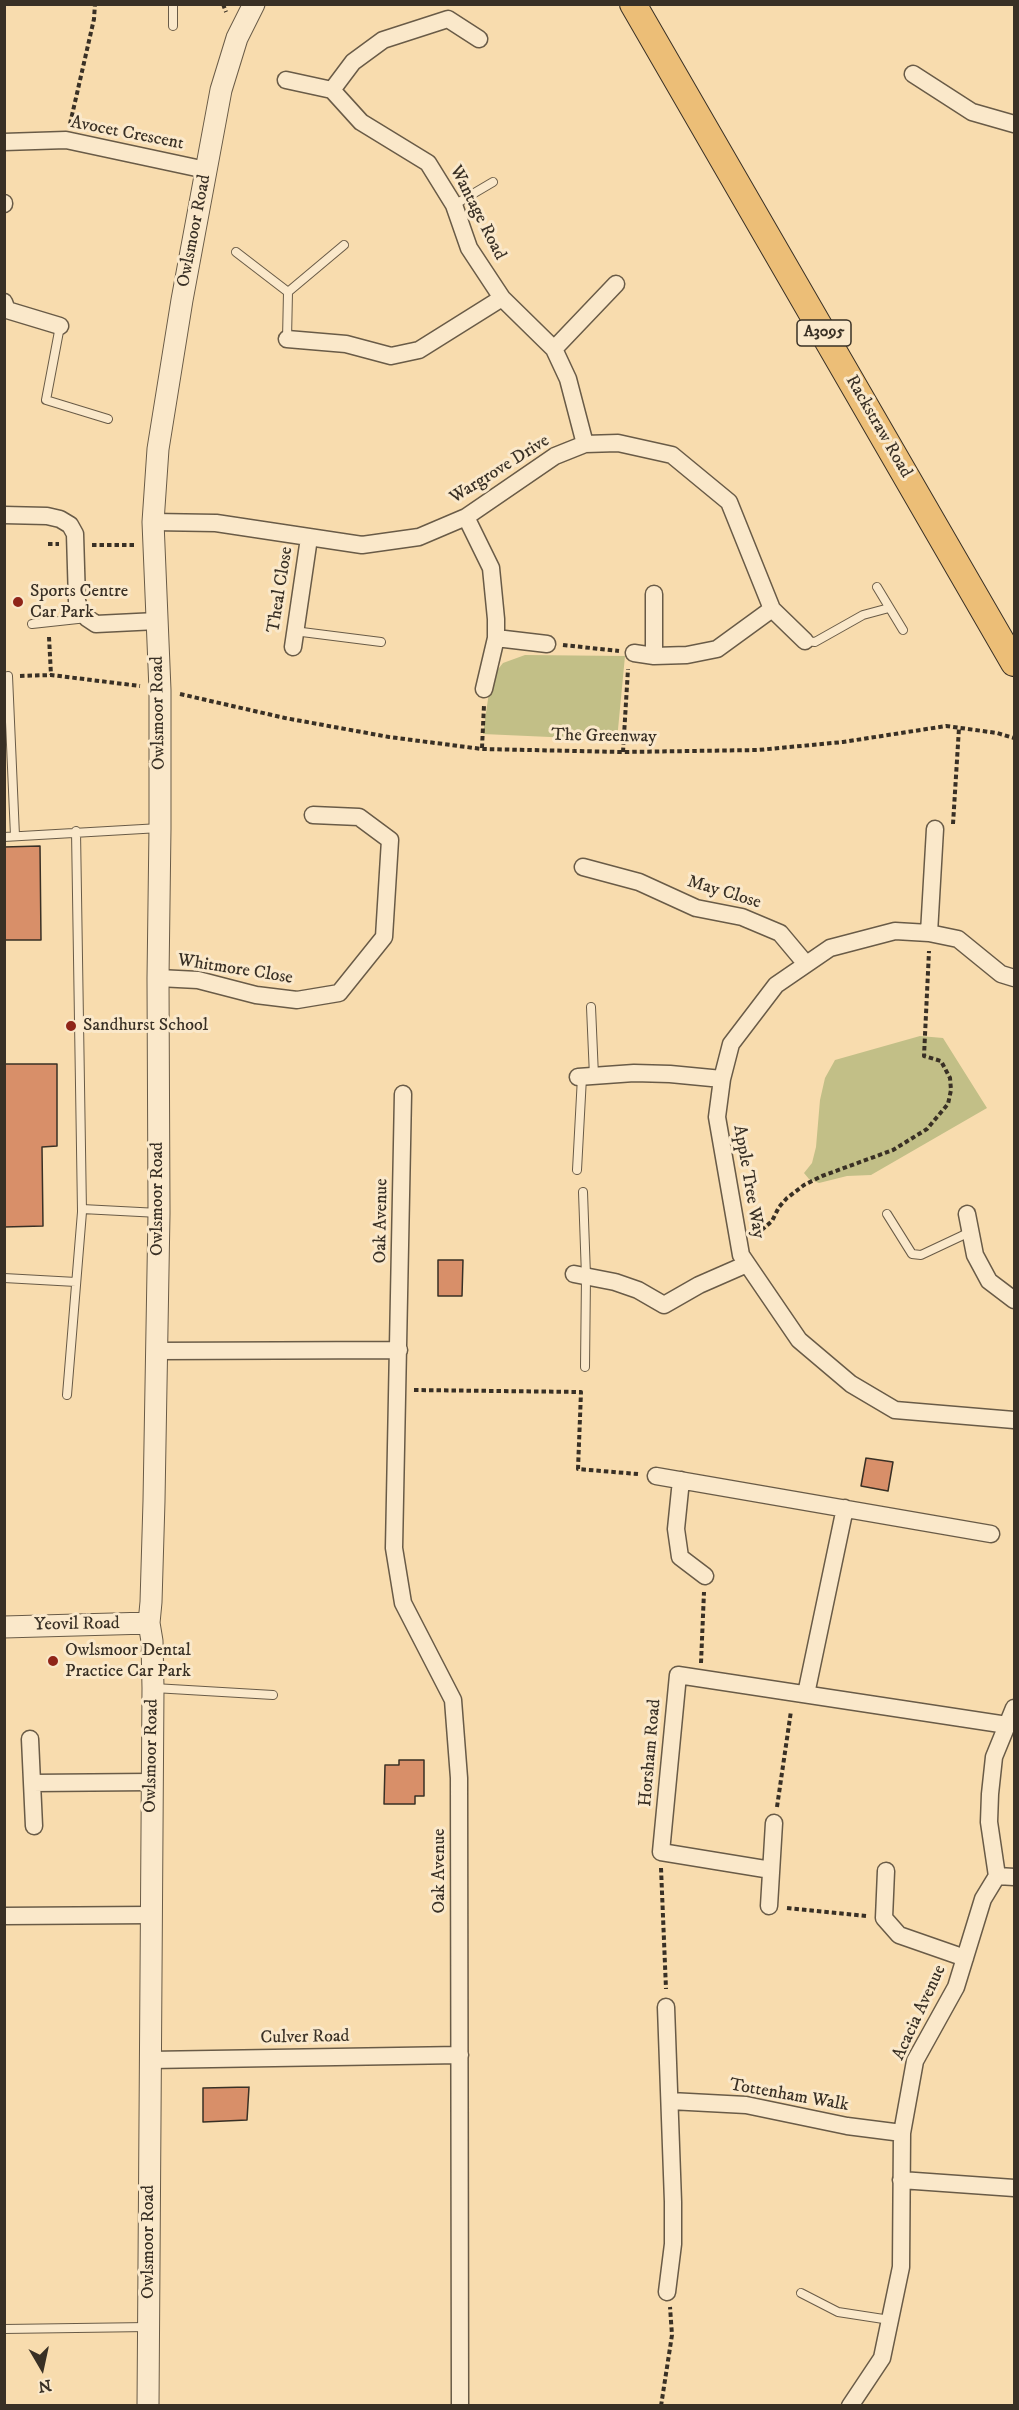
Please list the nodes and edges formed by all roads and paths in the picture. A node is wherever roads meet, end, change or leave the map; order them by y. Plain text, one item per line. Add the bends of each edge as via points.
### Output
1 (95, 4) edge
2 (173, 4) edge
3 (254, 4) edge
4 (633, 4) edge
5 (173, 26) dead end
6 (480, 39) dead end
7 (913, 74) dead end
8 (286, 81) dead end
9 (332, 90) junction
10 (1014, 124) edge
11 (66, 140) junction
12 (4, 142) edge
13 (206, 170) junction
14 (493, 182) dead end
15 (454, 205) junction
16 (344, 244) dead end
17 (236, 252) dead end
18 (616, 284) dead end
19 (288, 292) junction
20 (502, 298) junction
21 (5, 308) edge
22 (60, 326) joint
23 (287, 339) joint
24 (554, 349) junction
25 (108, 419) dead end
26 (585, 444) junction
27 (4, 515) edge
28 (466, 517) junction
29 (153, 522) junction
30 (309, 538) junction
31 (154, 544) junction
32 (88, 546) dead end
33 (877, 587) dead end
34 (654, 594) dead end
35 (890, 608) junction
36 (772, 609) junction
37 (87, 618) junction
38 (157, 621) junction
39 (32, 624) dead end
40 (903, 630) dead end
41 (49, 637) dead end
42 (496, 638) junction
43 (293, 639) joint
44 (805, 641) joint
45 (381, 642) dead end
46 (547, 644) joint
47 (632, 653) junction
48 (654, 656) junction
49 (1014, 663) edge
50 (51, 675) junction
51 (8, 676) joint
52 (140, 686) dead end
53 (484, 689) joint
54 (175, 693) dead end
55 (959, 728) junction
56 (1014, 738) edge
57 (482, 749) junction
58 (623, 752) junction
59 (313, 815) dead end
60 (160, 828) junction
61 (935, 829) dead end
62 (76, 831) junction
63 (952, 831) dead end
64 (15, 836) junction
65 (4, 837) edge
66 (583, 867) dead end
67 (929, 933) junction
68 (806, 964) junction
69 (158, 978) junction
70 (1014, 978) edge
71 (591, 1007) dead end
72 (585, 1077) junction
73 (722, 1079) junction
74 (404, 1094) dead end
75 (577, 1170) dead end
76 (583, 1192) dead end
77 (82, 1209) junction
78 (159, 1213) junction
79 (886, 1214) dead end
80 (967, 1214) dead end
81 (970, 1232) junction
82 (738, 1241) junction
83 (747, 1264) junction
84 (580, 1275) junction
85 (4, 1278) edge
86 (76, 1282) junction
87 (1014, 1300) edge
88 (399, 1350) junction
89 (156, 1352) junction
90 (585, 1367) dead end
91 (398, 1390) junction
92 (67, 1395) dead end
93 (1014, 1420) edge
94 (656, 1476) joint
95 (681, 1480) junction
96 (845, 1509) junction
97 (991, 1534) dead end
98 (705, 1576) joint
99 (148, 1623) junction
100 (4, 1627) edge
101 (699, 1678) junction
102 (153, 1688) junction
103 (799, 1693) junction
104 (273, 1695) dead end
105 (1014, 1708) edge
106 (1007, 1725) junction
107 (30, 1738) dead end
108 (152, 1782) junction
109 (32, 1783) junction
110 (774, 1823) joint
111 (34, 1826) dead end
112 (661, 1852) junction
113 (771, 1870) junction
114 (886, 1871) dead end
115 (997, 1876) junction
116 (1014, 1877) edge
117 (769, 1906) joint
118 (151, 1915) junction
119 (4, 1916) edge
120 (884, 1918) junction
121 (965, 1958) junction
122 (666, 2007) joint
123 (460, 2055) junction
124 (150, 2060) junction
125 (670, 2101) junction
126 (902, 2133) junction
127 (901, 2180) junction
128 (1014, 2188) edge
129 (667, 2292) joint
130 (801, 2293) dead end
131 (890, 2320) junction
132 (149, 2327) junction
133 (4, 2329) edge
134 (148, 2406) edge
135 (460, 2406) edge
136 (661, 2406) edge
137 (850, 2406) edge

1 - 11 path
2 - 5 lane
3 - 13 street, Owlsmoor Road via 237,38 221,90
4 - 49 main road, Rackstraw Road / A3095
6 - 9 street via 447,19 383,40 353,62
7 - 10 street via 972,112
8 - 9 street
9 - 15 street, Wantage Road via 362,122 428,163
11 - 12 street, Avocet Crescent
11 - 13 street, Avocet Crescent
13 - 29 street, Owlsmoor Road via 158,449
14 - 15 lane
15 - 20 street, Wantage Road via 469,248
16 - 19 lane
17 - 19 lane
18 - 24 street
19 - 23 lane
20 - 23 street via 419,350 391,356 346,344
20 - 24 street, Wantage Road
21 - 22 street
22 - 25 lane via 46,400
24 - 26 street, Wantage Road via 568,379
26 - 28 street, Wargrove Drive via 555,456
26 - 36 street, Wargrove Drive via 618,442 672,455 729,502
27 - 37 street via 47,516 70,525 75,534 77,601
28 - 30 street, Wargrove Drive via 419,537 362,545
28 - 42 street via 491,568
29 - 30 street, Wargrove Drive via 216,523
29 - 31 street, Owlsmoor Road
30 - 43 street, Theal Close
31 - 32 path
31 - 38 street, Owlsmoor Road
33 - 35 lane
34 - 48 street
35 - 40 lane
35 - 44 lane via 862,615 815,642
36 - 44 street, Wargrove Drive
36 - 48 street via 717,649
37 - 38 street via 96,624
37 - 39 lane
38 - 60 street, Owlsmoor Road
41 - 50 path
42 - 46 street
42 - 53 street
43 - 45 lane
46 - 47 path
47 - 48 street
47 - 58 path
50 - 51 path
50 - 52 path
51 - 64 lane
53 - 57 path
54 - 57 path, The Greenway via 389,737
55 - 56 path, The Greenway
55 - 58 path, The Greenway via 937,727 758,750
55 - 63 path
57 - 58 path, The Greenway
59 - 69 street, Whitmore Close via 359,817 390,840 384,937 339,993 297,1000 255,995 198,980
60 - 62 lane
60 - 69 street, Owlsmoor Road
61 - 67 street
62 - 64 lane
62 - 77 lane
64 - 65 lane
66 - 68 street, May Close via 639,882 696,908 742,917 780,933
67 - 68 street, Apple Tree Way via 895,931 830,948
67 - 70 street, Apple Tree Way via 958,939 1001,974
67 - 82 path via 924,1056 940,1061 950,1078 948,1104 927,1129 893,1150 804,1185 787,1198 759,1233
68 - 73 street, Apple Tree Way via 776,985 731,1044
69 - 78 street, Owlsmoor Road
71 - 72 lane
72 - 73 street via 661,1074
72 - 75 lane
73 - 82 street, Apple Tree Way via 717,1117
74 - 88 street, Oak Avenue
76 - 84 lane
77 - 78 lane
77 - 86 lane
78 - 89 street, Owlsmoor Road
79 - 81 lane via 912,1254 921,1255
80 - 81 street
81 - 87 street via 975,1256 989,1281
82 - 83 street, Apple Tree Way
83 - 84 street via 664,1305 638,1290
83 - 93 street, Apple Tree Way via 799,1340 851,1384 896,1410
84 - 90 lane
85 - 86 lane
86 - 92 lane
88 - 89 street
88 - 91 street, Oak Avenue
89 - 99 street, Owlsmoor Road
91 - 94 path via 581,1392 578,1469
91 - 123 street, Oak Avenue via 394,1548 403,1603 453,1700 459,1778
94 - 95 street
95 - 96 street
95 - 98 street via 676,1529 680,1557
96 - 97 street
96 - 103 street
98 - 101 path
99 - 100 street, Yeovil Road
99 - 102 street, Owlsmoor Road
101 - 103 street, Horsham Road
101 - 112 street, Horsham Road via 678,1675
102 - 104 lane
102 - 108 street, Owlsmoor Road
103 - 106 street, Horsham Road
103 - 110 path
105 - 106 street
106 - 115 street via 994,1757 990,1794 989,1822
107 - 109 street
108 - 109 street
108 - 118 street, Owlsmoor Road
109 - 111 street
110 - 113 street
112 - 113 street
112 - 122 path
113 - 117 street
114 - 120 street
115 - 116 street
115 - 121 street, Acacia Avenue via 983,1899
117 - 120 path
118 - 119 street
118 - 124 street, Owlsmoor Road
120 - 121 street via 899,1935
121 - 126 street, Acacia Avenue via 956,1987 915,2061
122 - 125 street
123 - 124 street, Culver Road
123 - 135 street, Oak Avenue
124 - 132 street, Owlsmoor Road
125 - 126 street, Tottenham Walk via 746,2105
125 - 129 street via 673,2244
126 - 127 street, Acacia Avenue
127 - 128 street
127 - 131 street, Acacia Avenue via 901,2267
129 - 136 path via 672,2335
130 - 131 lane via 838,2312
131 - 137 street, Acacia Avenue via 882,2358
132 - 133 lane
132 - 134 street, Owlsmoor Road

